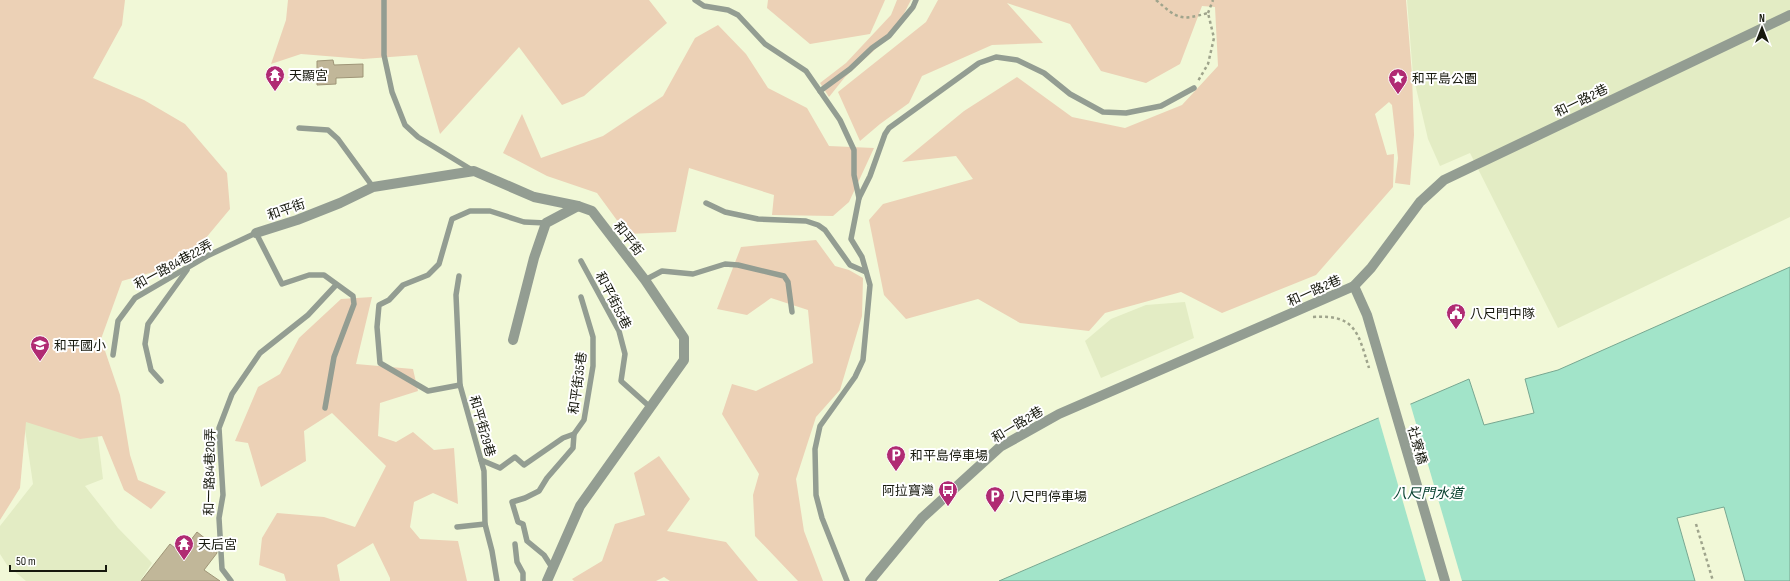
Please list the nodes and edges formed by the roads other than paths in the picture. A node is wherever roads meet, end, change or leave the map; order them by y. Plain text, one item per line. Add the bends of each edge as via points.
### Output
1 (384, 0) edge
2 (696, 0) edge
3 (916, 0) edge
4 (1790, 15) edge
5 (1194, 88) road end
6 (820, 91) junction
7 (299, 128) dead end
8 (474, 172) junction
9 (373, 187) junction
10 (859, 198) junction
11 (706, 203) dead end
12 (578, 206) junction
13 (546, 222) junction
14 (256, 232) junction
15 (581, 262) dead end
16 (188, 268) junction
17 (866, 272) junction
18 (459, 276) dead end
19 (645, 280) junction
20 (336, 285) junction
21 (1354, 286) junction
22 (581, 297) dead end
23 (792, 312) dead end
24 (513, 340) dead end
25 (112, 355) dead end
26 (161, 381) dead end
27 (460, 386) junction
28 (650, 407) junction
29 (325, 408) dead end
30 (574, 434) junction
31 (481, 460) junction
32 (485, 524) junction
33 (457, 527) dead end
34 (515, 544) dead end
35 (553, 569) junction
36 (232, 581) edge
37 (497, 581) edge
38 (523, 581) edge
39 (547, 581) edge
40 (847, 581) edge
41 (870, 581) edge
42 (1445, 581) edge

1 - 8 lane via 384,55 392,92 405,125 418,137
2 - 6 lane via 704,6 728,10 738,15 765,44 806,71
3 - 6 lane via 888,36
4 - 21 street, 和一路2巷 via 1444,180 1420,202 1371,268
5 - 10 lane via 1161,106 1126,112 1103,112 1070,94 1044,73 1017,60 996,57 978,63 890,128 885,134
6 - 10 lane via 840,120 854,150 854,175
7 - 9 lane via 328,130 338,139
8 - 9 street, 和平街
8 - 12 street, 和平街 via 534,197
9 - 14 street, 和平街 via 297,220
10 - 17 lane via 851,239 862,257
11 - 17 lane via 726,212 758,219 806,221 818,225 825,230 850,266
12 - 13 street
12 - 19 street, 和平街 via 592,212
13 - 24 street
13 - 27 lane via 524,222 490,212 470,211 452,219 439,264 428,275 403,285 389,300 379,305 377,326 380,363 428,391
14 - 16 lane, 和一路84巷22弄
14 - 20 lane via 282,284 309,276 324,275
15 - 28 lane, 和平街55巷 via 619,331 625,354 621,381
16 - 25 lane, 和一路84巷22弄 via 135,298 118,321
16 - 26 lane via 148,324 145,344 151,370
17 - 40 lane via 870,285 863,360 855,377 820,426 815,449 816,496
18 - 27 lane, 和平街29巷 via 456,295
19 - 23 lane via 662,272 693,274 725,264 738,265 784,276 788,282
19 - 28 street, 和平街 via 684,338 684,360
20 - 29 lane via 353,296 354,304 334,356
20 - 36 lane, 和一路84巷20弄 via 308,315 260,353 232,394 219,428 223,495 219,518 222,569
21 - 41 street, 和一路2巷 via 1059,414 1000,447 922,518
21 - 42 street, 社寮橋 via 1367,316
22 - 30 lane, 和平街35巷 via 593,337 593,366 584,420
27 - 31 lane, 和平街29巷
28 - 35 street, 和平街 via 580,506
30 - 31 lane via 563,438 524,465 515,456 500,468
30 - 35 lane, 和平街35巷 via 573,448 539,491 512,502 518,522 523,524 527,541 544,555
31 - 32 lane, 和平街29巷 via 484,471
32 - 33 lane
32 - 37 lane, 和平街29巷
34 - 38 lane
35 - 39 street, 和平街

